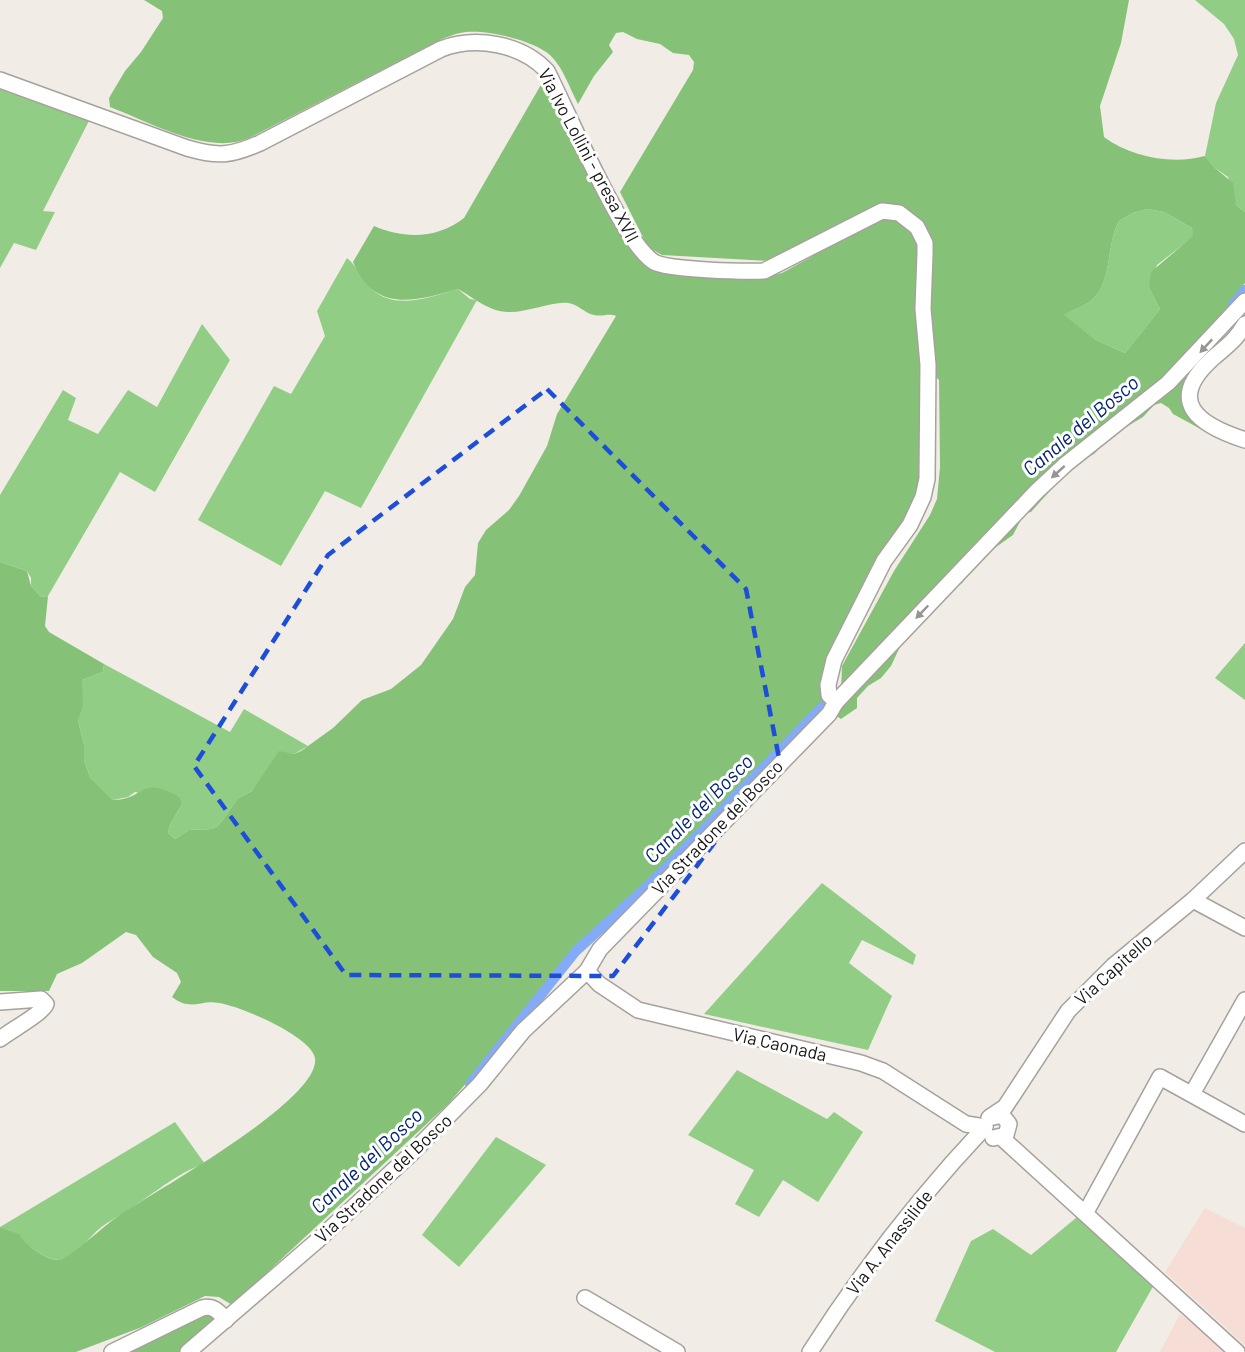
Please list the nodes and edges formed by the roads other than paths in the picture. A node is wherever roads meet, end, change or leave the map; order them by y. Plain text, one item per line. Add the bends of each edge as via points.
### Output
1 (0, 80) edge
2 (1245, 302) edge
3 (1245, 324) edge
4 (1243, 439) edge
5 (833, 699) junction
6 (1245, 851) edge
7 (1193, 900) junction
8 (1245, 928) edge
9 (587, 971) junction
10 (1245, 1000) edge
11 (0, 1002) edge
12 (0, 1039) edge
13 (1192, 1094) junction
14 (1245, 1124) edge
15 (992, 1126) junction
16 (1086, 1212) junction
17 (585, 1298) dead end
18 (222, 1316) junction
19 (112, 1352) edge
20 (188, 1352) edge
21 (677, 1352) edge
22 (810, 1352) edge
23 (1237, 1352) edge

1 - 5 street, Via Ivo Lollini - presa XVII via 217,156 260,143 441,49 456,43 484,42 529,55 547,71 627,229 644,254 664,266 764,271 875,213 890,211 907,218 925,243 927,479 910,525 884,561 834,660 828,685
2 -> 5 street, Via Stradone del Bosco via 1168,383 1037,491
3 - 4 street via 1233,344 1201,371 1190,398 1192,410 1207,425
5 - 9 street, Via Stradone del Bosco via 829,714 600,949
6 - 7 street, Via Capitello
7 - 8 street
7 - 15 street, Via Capitello via 1113,966 1068,1011
9 - 15 street, Via Caonada via 598,984 638,1010 861,1063 883,1071 966,1124
9 - 18 street, Via Stradone del Bosco via 523,1031 480,1084 418,1147
10 - 13 street
11 - 12 street via 41,999 46,1004 42,1011
13 - 14 street
13 - 16 street via 1160,1077
15 - 16 street, Via Caonada
15 - 22 street, Via A. Anassilide via 958,1154 846,1295
16 - 23 street, Via Caonada
17 - 21 street
18 - 19 street via 208,1306
18 - 20 street, Via Stradone del Bosco

